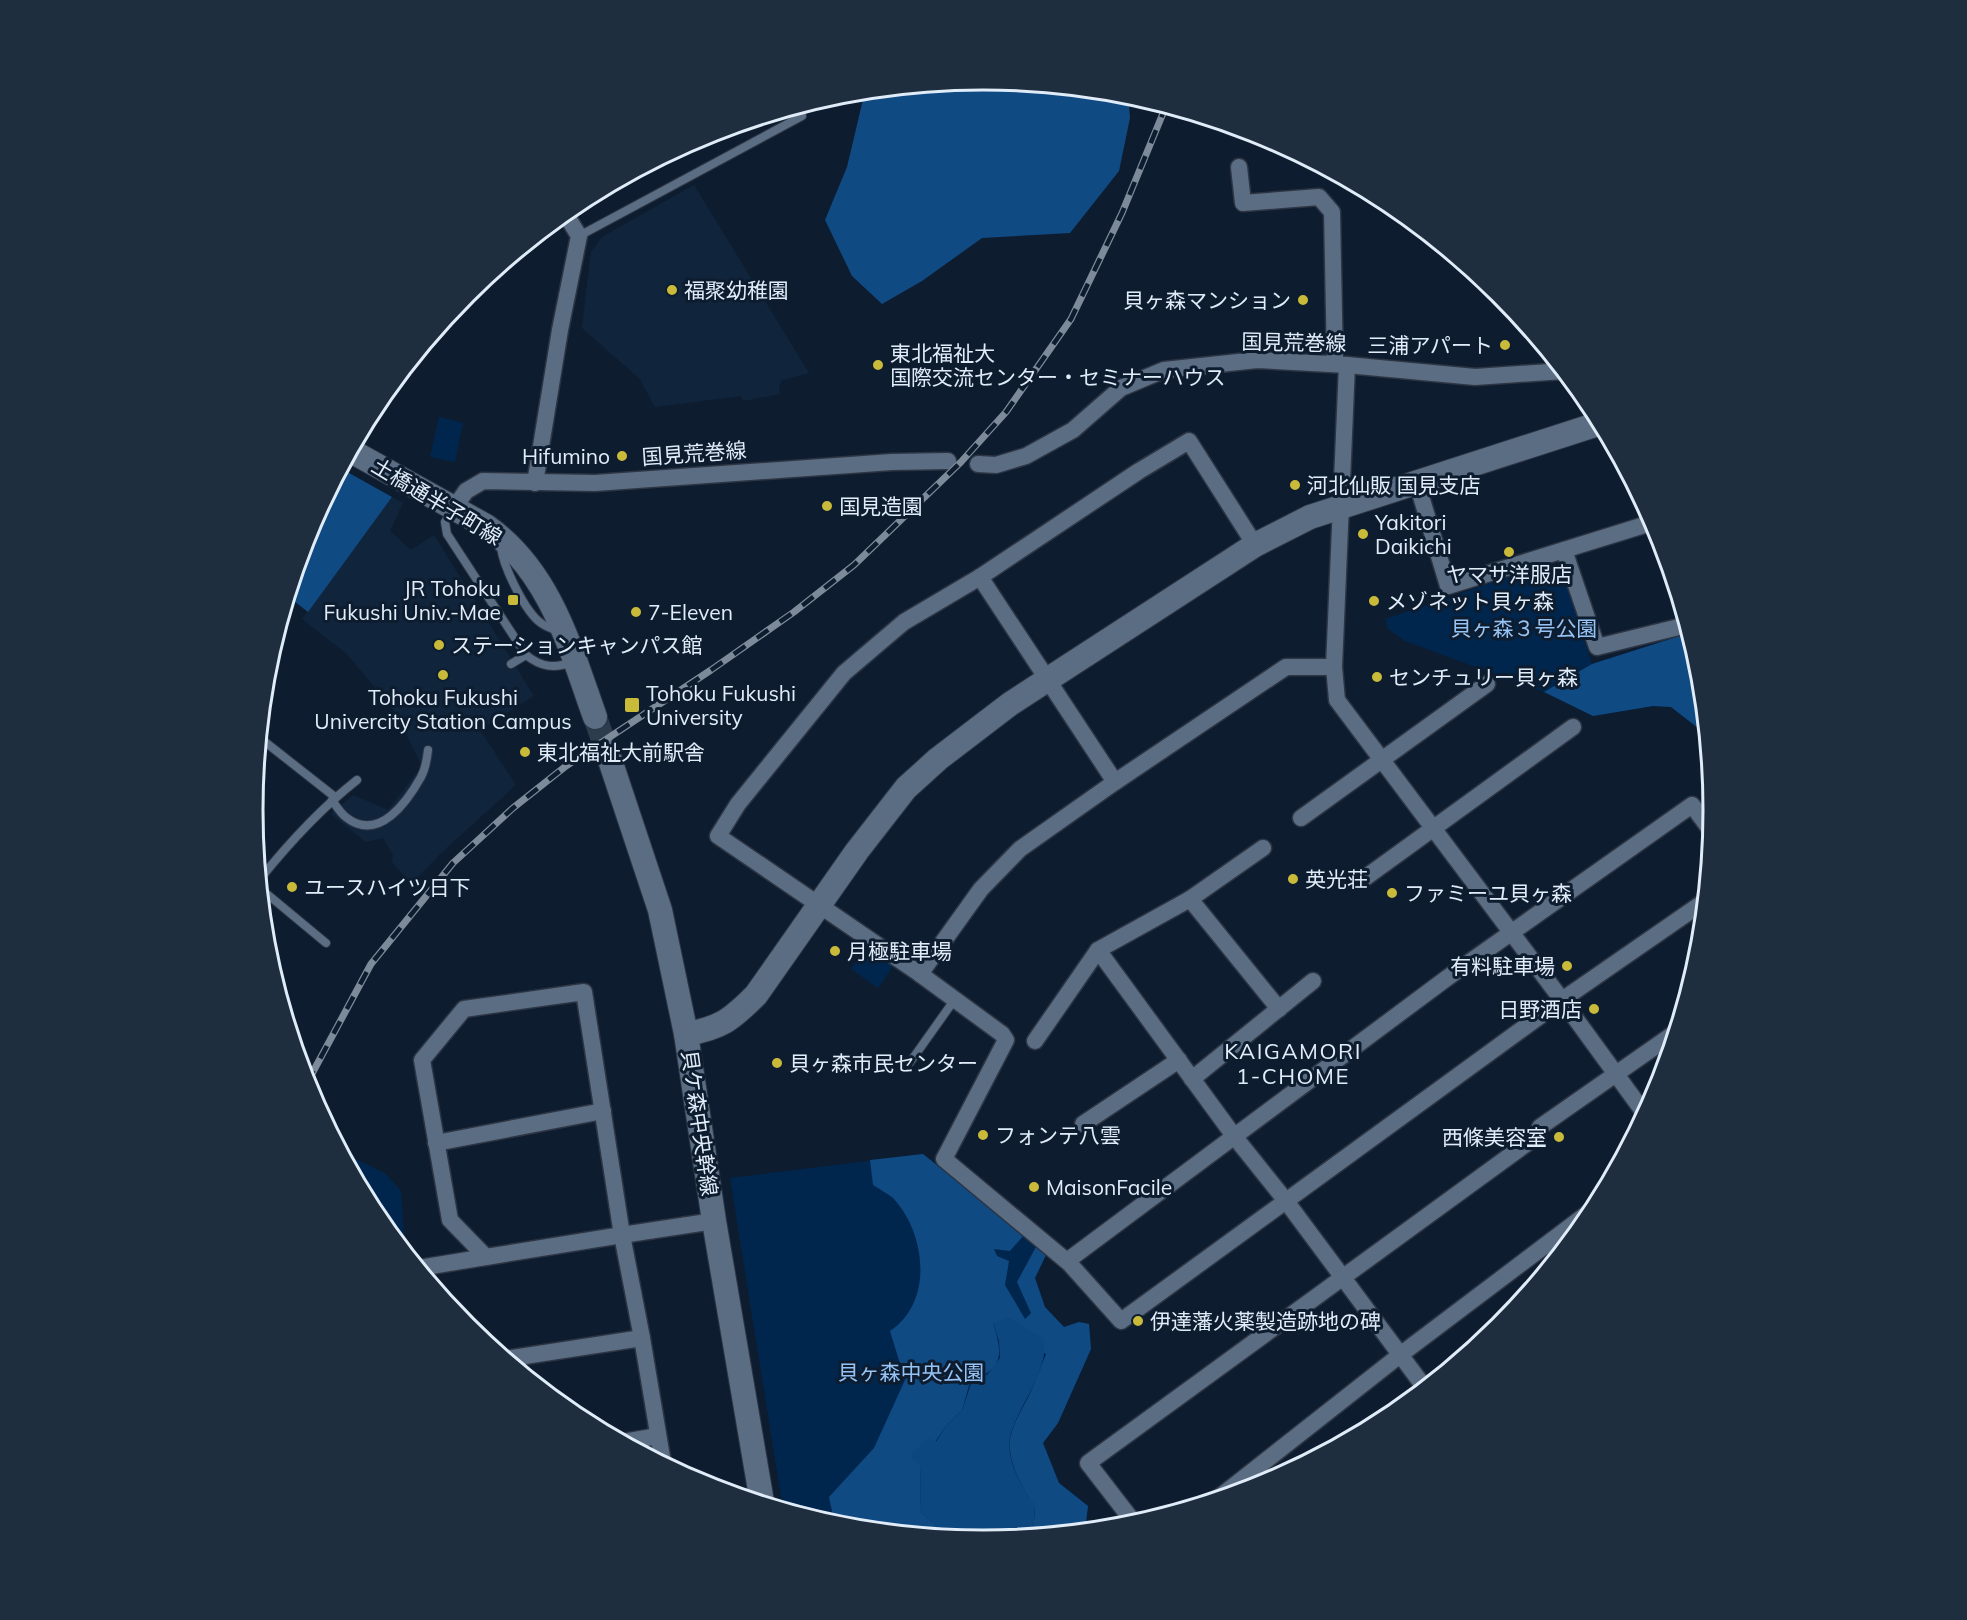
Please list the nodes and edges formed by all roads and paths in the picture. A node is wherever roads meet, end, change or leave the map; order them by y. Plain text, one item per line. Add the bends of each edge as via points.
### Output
1 (802, 116) dead end
2 (1239, 167) dead end
3 (570, 221) edge
4 (579, 236) junction
5 (1341, 365) junction
6 (1553, 370) edge
7 (1592, 426) edge
8 (358, 455) edge
9 (948, 461) dead end
10 (978, 464) dead end
11 (535, 483) junction
12 (1417, 483) junction
13 (1340, 506) junction
14 (455, 507) junction
15 (1645, 525) edge
16 (1255, 545) junction
17 (1564, 550) junction
18 (980, 577) junction
19 (1680, 627) edge
20 (526, 655) junction
21 (575, 660) junction
22 (511, 664) dead end
23 (1334, 668) junction
24 (1048, 680) junction
25 (1486, 684) dead end
26 (595, 717) tunnel mouth
27 (1573, 727) dead end
28 (267, 744) edge
29 (428, 750) dead end
30 (607, 751) tunnel mouth
31 (1382, 760) junction
32 (357, 780) dead end
33 (1115, 782) junction
34 (333, 799) junction
35 (1301, 818) dead end
36 (1703, 820) edge
37 (1432, 828) junction
38 (1263, 848) dead end
39 (266, 871) edge
40 (1362, 880) dead end
41 (269, 895) edge
42 (1190, 899) junction
43 (820, 906) junction
44 (1697, 907) edge
45 (1510, 932) junction
46 (326, 943) dead end
47 (1098, 950) junction
48 (920, 974) junction
49 (1313, 981) dead end
50 (956, 999) junction
51 (1562, 1000) junction
52 (1279, 1009) junction
53 (686, 1035) junction
54 (1666, 1039) edge
55 (1035, 1041) dead end
56 (1179, 1060) junction
57 (906, 1068) dead end
58 (1615, 1074) junction
59 (1192, 1079) junction
60 (1639, 1106) edge
61 (603, 1111) junction
62 (1083, 1124) dead end
63 (1234, 1136) junction
64 (436, 1143) junction
65 (1286, 1201) junction
66 (714, 1221) junction
67 (1570, 1227) edge
68 (622, 1235) junction
69 (486, 1257) junction
70 (1067, 1261) junction
71 (427, 1267) edge
72 (1343, 1277) junction
73 (642, 1338) junction
74 (1400, 1356) junction
75 (517, 1357) edge
76 (1420, 1382) edge
77 (658, 1436) junction
78 (635, 1440) edge
79 (661, 1454) edge
80 (1237, 1484) edge
81 (761, 1495) edge
82 (1129, 1515) edge

1 - 4 lane
2 - 5 street via 1244,203 1319,197 1332,212
3 - 4 street
4 - 11 street
5 - 6 street, 国見荒巻線 via 1475,377
5 - 10 street, 国見荒巻線 via 1257,360 1164,370 1121,388 1073,430 1026,456 996,465
5 - 13 street
7 - 12 street
8 - 14 street, 土橋通半子町線
9 - 11 street, 国見荒巻線 via 595,483
11 - 14 street, 国見荒巻線 via 483,481 466,491
12 - 13 street
12 - 17 street via 1448,586
13 - 16 street
13 - 23 street
14 - 20 lane via 445,522 447,534
14 - 21 street, 土橋通半子町線 via 499,535 522,558 553,604
15 - 17 street
16 - 18 street via 1189,441
16 - 24 street
17 - 19 street via 1597,647
18 - 24 street
18 - 43 street via 904,622 844,673 738,804 718,836
20 - 21 lane via 548,667
20 - 22 lane
21 - 26 street, 土橋通半子町線
23 - 31 street via 1336,700
23 - 33 street via 1286,667
24 - 33 street
24 - 43 street via 974,731 906,788
25 - 31 street
27 - 37 street
28 - 34 lane
29 - 34 lane via 422,776 392,817 378,824 352,821
30 - 53 street, 貝ケ森中央幹線 via 660,909
31 - 35 street
31 - 37 street
32 - 34 lane
33 - 48 street via 1020,849 981,889
34 - 39 lane
36 - 45 street via 1692,805
37 - 40 street
37 - 45 street
38 - 42 street
41 - 46 lane
42 - 47 street
42 - 52 street
43 - 48 street
43 - 53 street via 756,995 736,1016 712,1029
44 - 51 street
45 - 51 street
45 - 63 street
47 - 55 street
47 - 56 street
48 - 50 street
49 - 52 street
50 - 57 lane
50 - 70 street via 1006,1040 944,1159
51 - 58 street
51 - 65 street
52 - 59 street
53 - 66 street, 貝ケ森中央幹線
54 - 58 street
56 - 59 street
56 - 62 street
58 - 60 street
58 - 72 street via 1540,1127 1537,1136
59 - 63 street
61 - 64 street
61 - 64 street via 584,992 464,1008 422,1060
61 - 68 street
63 - 65 street
63 - 70 street
64 - 69 street via 450,1220
65 - 70 street via 1122,1321
65 - 72 street
66 - 68 street
66 - 81 street, 貝ケ森中央幹線
67 - 74 street
68 - 69 street
68 - 73 street
69 - 71 street
72 - 74 street
72 - 82 street via 1088,1463
73 - 75 street
73 - 77 street
74 - 76 street
74 - 80 street
77 - 78 street
77 - 79 street

